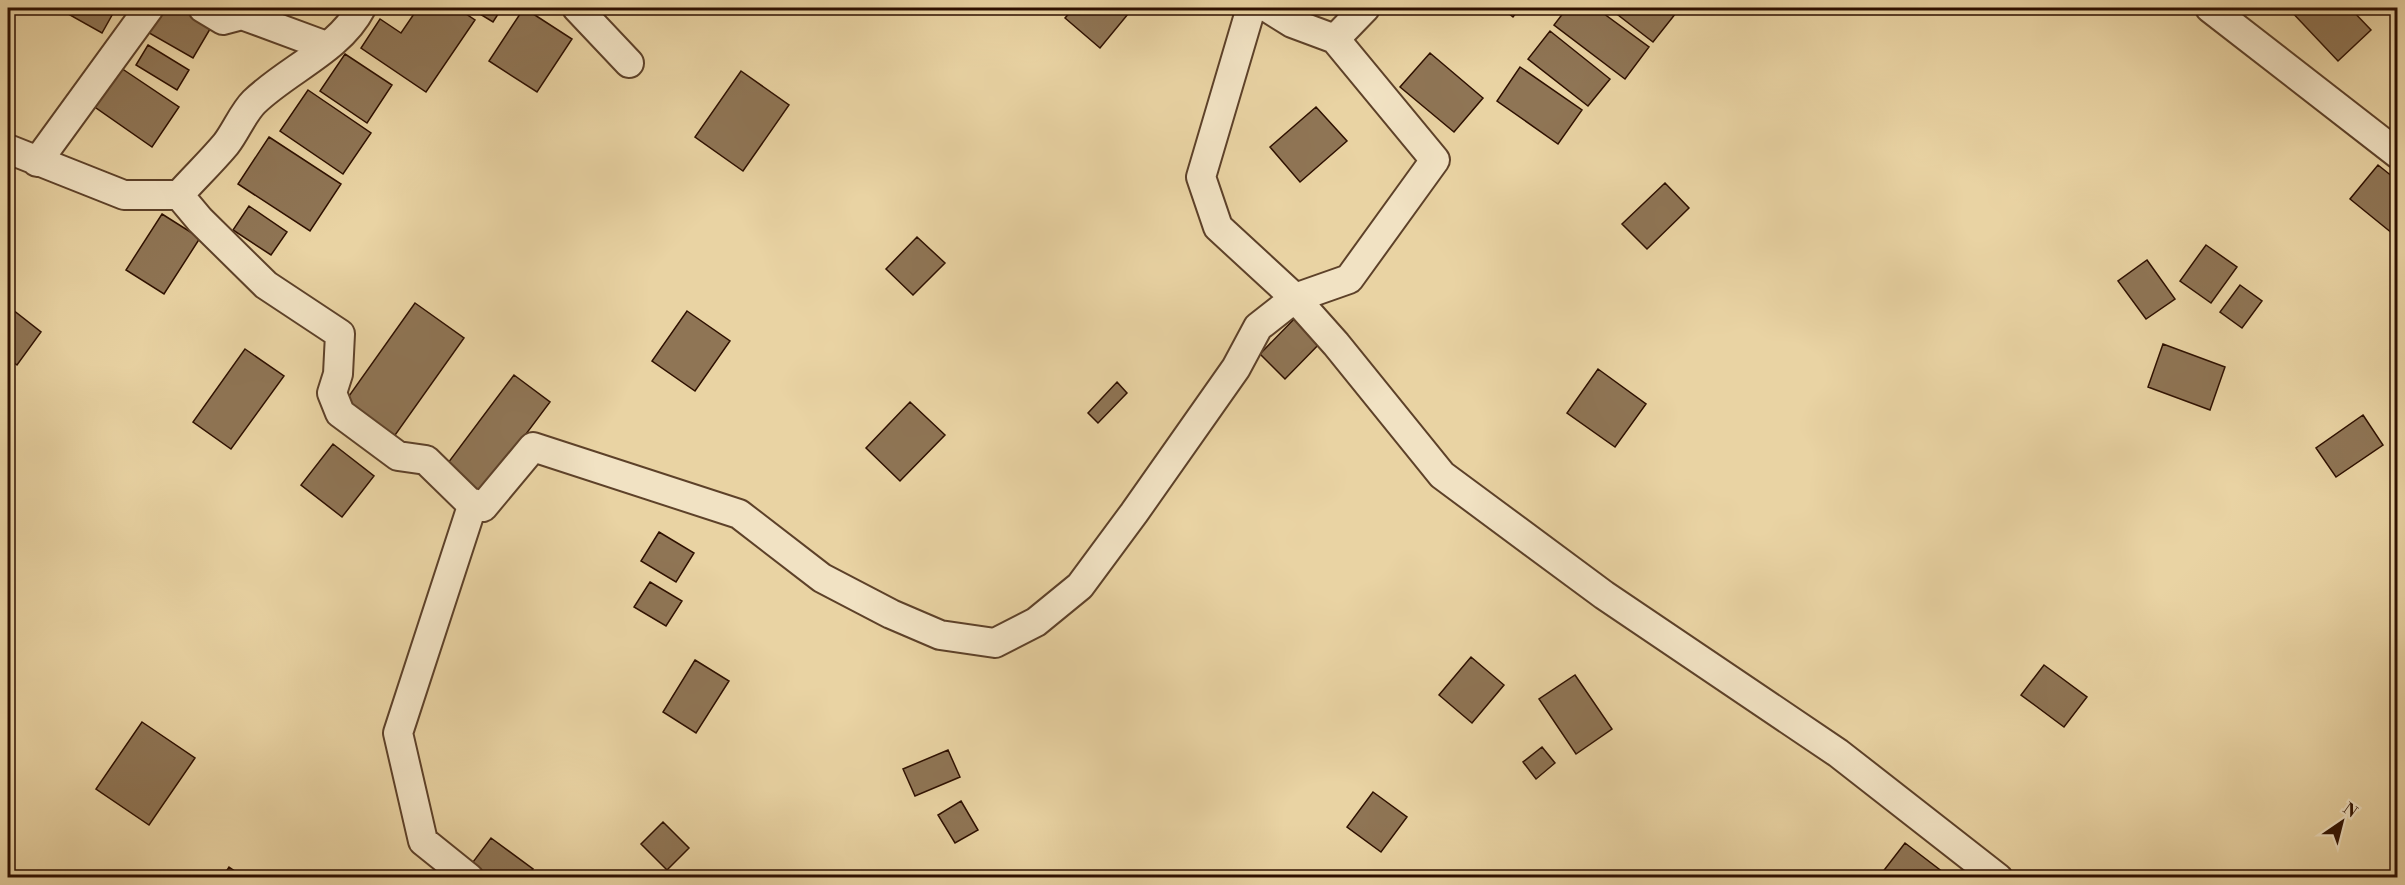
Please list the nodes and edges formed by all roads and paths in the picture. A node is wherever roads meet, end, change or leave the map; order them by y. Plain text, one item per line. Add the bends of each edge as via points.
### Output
1 (149, 8) edge
2 (203, 8) edge
3 (361, 8) edge
4 (577, 8) edge
5 (1251, 8) edge
6 (1268, 8) edge
7 (1365, 8) edge
8 (2210, 8) edge
9 (1335, 39) junction
10 (326, 46) junction
11 (628, 63) dead end
12 (8, 150) edge
13 (2397, 154) edge
14 (37, 162) junction
15 (179, 195) junction
16 (1295, 298) junction
17 (473, 503) junction
18 (469, 878) edge
19 (1998, 878) edge

1 - 14 street
2 - 10 street via 223,20 242,15
3 - 10 street
4 - 11 street
5 - 16 street via 1201,177 1218,227
6 - 9 street via 1292,23
7 - 9 street
8 - 13 street
9 - 16 street via 1436,160 1349,279
10 - 15 street via 254,103 227,142
12 - 14 street
14 - 15 street via 124,195
15 - 17 street via 266,285 340,334 338,374 332,393 339,413 398,456 426,460
16 - 17 street via 1258,327 1236,368 1080,586 1035,622 994,643 940,635 881,609 822,578 739,514 533,447 483,507
16 - 19 street via 1443,475 1604,595 1838,753
17 - 18 street via 398,733 423,841

